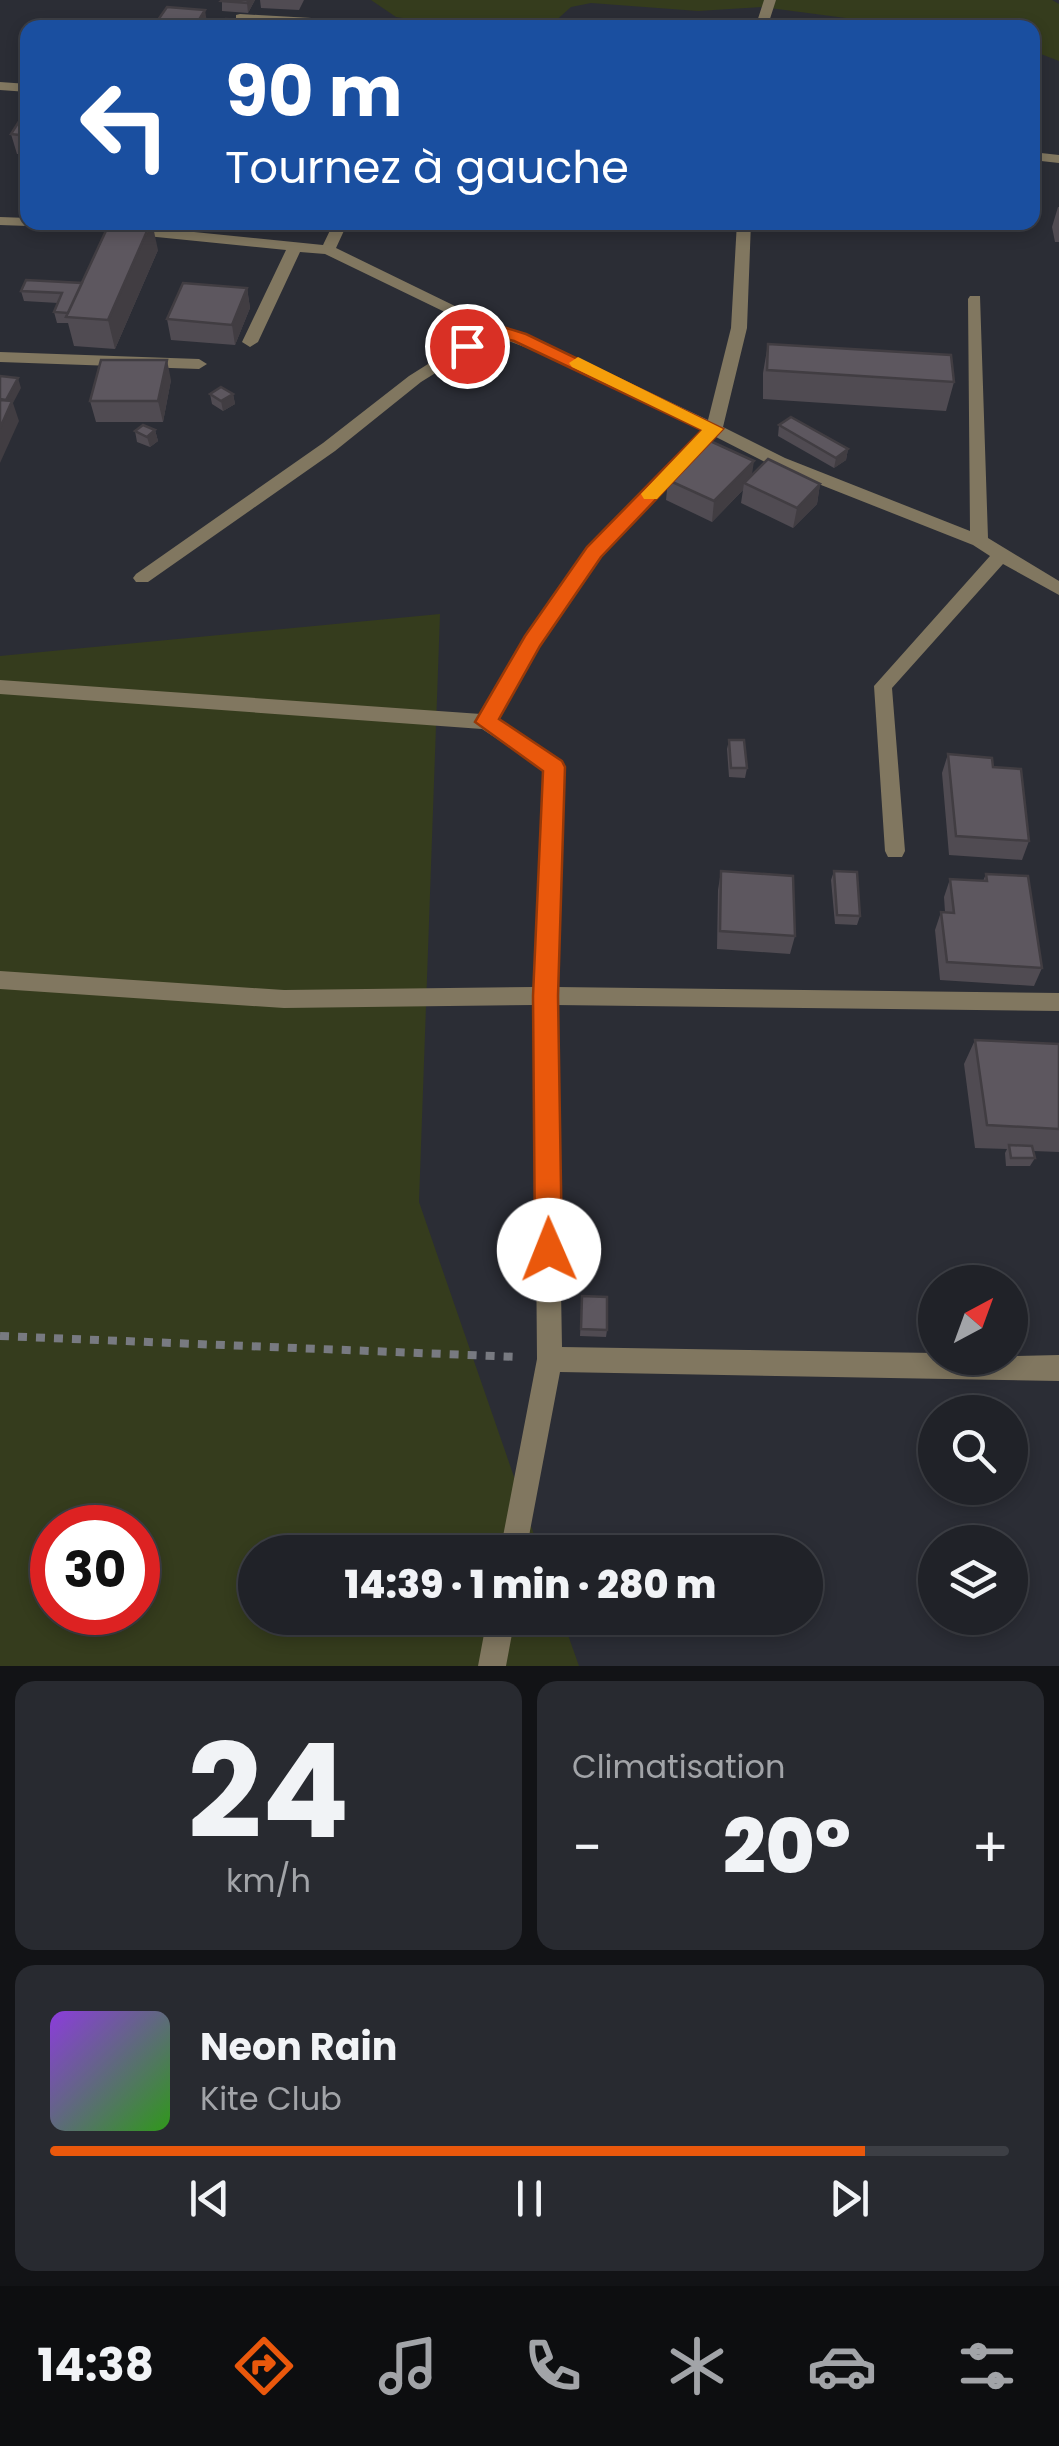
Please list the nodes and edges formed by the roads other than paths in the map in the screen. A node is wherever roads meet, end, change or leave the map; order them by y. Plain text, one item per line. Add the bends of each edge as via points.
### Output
1 (240, 18) edge
2 (276, 20) edge
3 (121, 230) edge
4 (337, 230) edge
5 (744, 230) edge
6 (294, 249) junction
7 (328, 250) junction
8 (975, 299) dead end
9 (493, 330) junction
10 (250, 342) dead end
11 (0, 357) edge
12 (199, 364) dead end
13 (714, 429) junction
14 (980, 541) junction
15 (1000, 555) junction
16 (142, 578) dead end
17 (1059, 589) edge
18 (0, 687) edge
19 (486, 722) junction
20 (895, 851) dead end
21 (0, 980) edge
22 (545, 996) junction
23 (1059, 1002) edge
24 (550, 1359) junction
25 (1059, 1368) edge
26 (517, 1535) edge
27 (498, 1635) edge
28 (492, 1666) edge

1 - 2 street
3 - 6 street
4 - 7 street
5 - 13 street via 739,328
6 - 7 street
6 - 10 street
7 - 9 street
8 - 14 street
9 - 13 street
9 - 16 street
11 - 12 street
13 - 14 street via 779,462
13 - 19 street via 594,552
14 - 15 street
15 - 17 street
15 - 20 street via 883,686
18 - 19 street
19 - 22 street via 554,767
21 - 22 street via 284,999
22 - 23 street
22 - 24 street
24 - 25 street
24 - 26 street
27 - 28 street

